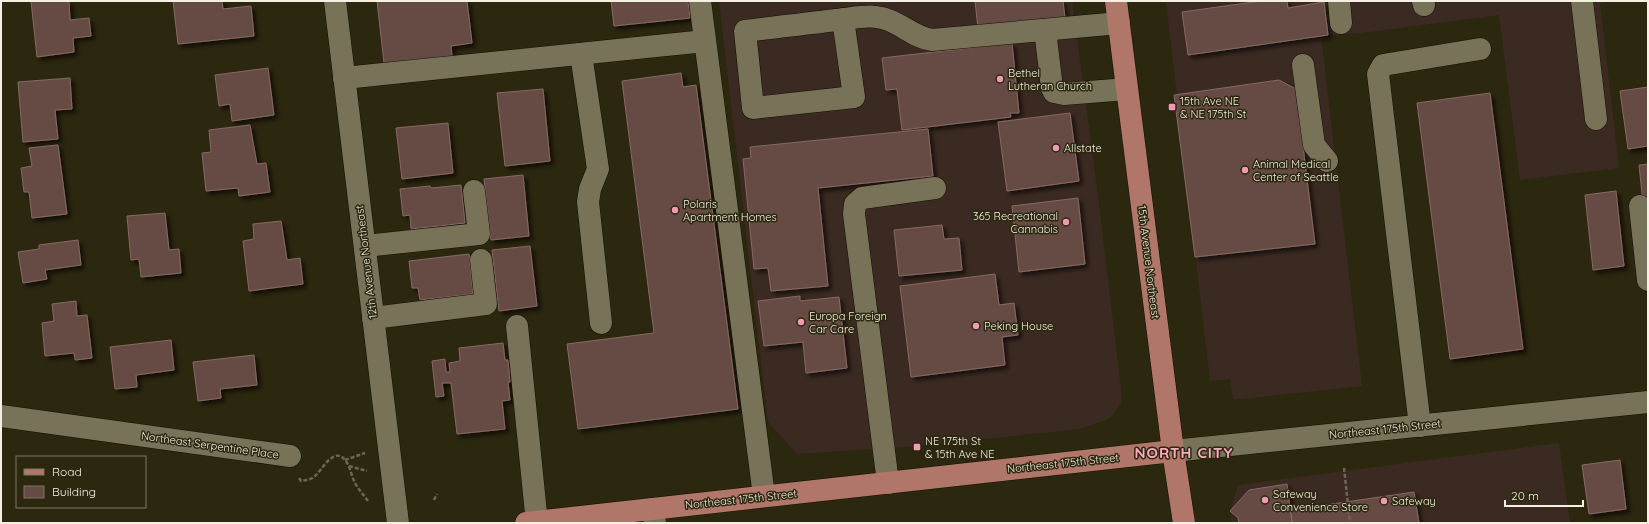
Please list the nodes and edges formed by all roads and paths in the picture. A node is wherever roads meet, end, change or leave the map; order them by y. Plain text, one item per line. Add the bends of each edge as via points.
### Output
1 (335, 1) edge
2 (700, 1) edge
3 (1116, 1) edge
4 (1339, 1) edge
5 (1582, 1) edge
6 (843, 19) junction
7 (1119, 23) junction
8 (1342, 23) dead end
9 (1045, 30) junction
10 (705, 41) junction
11 (1480, 49) dead end
12 (581, 54) junction
13 (1303, 65) dead end
14 (344, 78) junction
15 (1127, 89) junction
16 (1596, 119) dead end
17 (1327, 161) dead end
18 (935, 188) dead end
19 (474, 190) dead end
20 (1640, 206) dead end
21 (365, 246) junction
22 (481, 260) dead end
23 (1648, 280) edge
24 (373, 318) junction
25 (601, 323) dead end
26 (517, 326) dead end
27 (1648, 402) edge
28 (1, 416) edge
29 (1420, 426) junction
30 (1174, 451) junction
31 (290, 456) joint
32 (1344, 468) dead end
33 (888, 482) junction
34 (437, 494) dead end
35 (764, 496) junction
36 (434, 500) dead end
37 (368, 501) dead end
38 (654, 516) edge
39 (398, 523) edge
40 (533, 523) edge
41 (1184, 523) edge
42 (1350, 523) edge

1 - 14 street, 12th Avenue Northeast
2 - 10 street
3 - 7 main road, 15th Avenue Northeast
4 - 8 street
5 - 16 street
6 - 6 street via 745,31 753,108 854,97
6 - 9 street via 875,16 893,20 922,38 932,40
7 - 9 street
7 - 15 main road, 15th Avenue Northeast
9 - 15 street via 1054,92 1064,94
10 - 12 street
10 - 35 street
11 - 29 street via 1383,65 1378,74
12 - 14 street
12 - 25 street via 598,169 588,202
13 - 17 street via 1314,145
14 - 21 street, 12th Avenue Northeast
15 - 30 main road, 15th Avenue Northeast
18 - 33 street via 862,198 855,204 854,214
19 - 21 street via 479,234
20 - 23 street
21 - 24 street, 12th Avenue Northeast
22 - 24 street via 486,304
24 - 39 street, 12th Avenue Northeast
26 - 40 street
27 - 29 street, Northeast 175th Street
28 - 31 street, Northeast Serpentine Place
29 - 30 street, Northeast 175th Street
30 - 33 main road, Northeast 175th Street
30 - 41 main road, 15th Avenue Northeast
31 - 37 path, Northeast Serpentine Place via 300,481 315,476 333,457 341,457
32 - 42 path
33 - 35 main road, Northeast 175th Street
34 - 36 path
35 - 38 main road, Northeast 175th Street
38 - 40 main road, Northeast 175th Street

